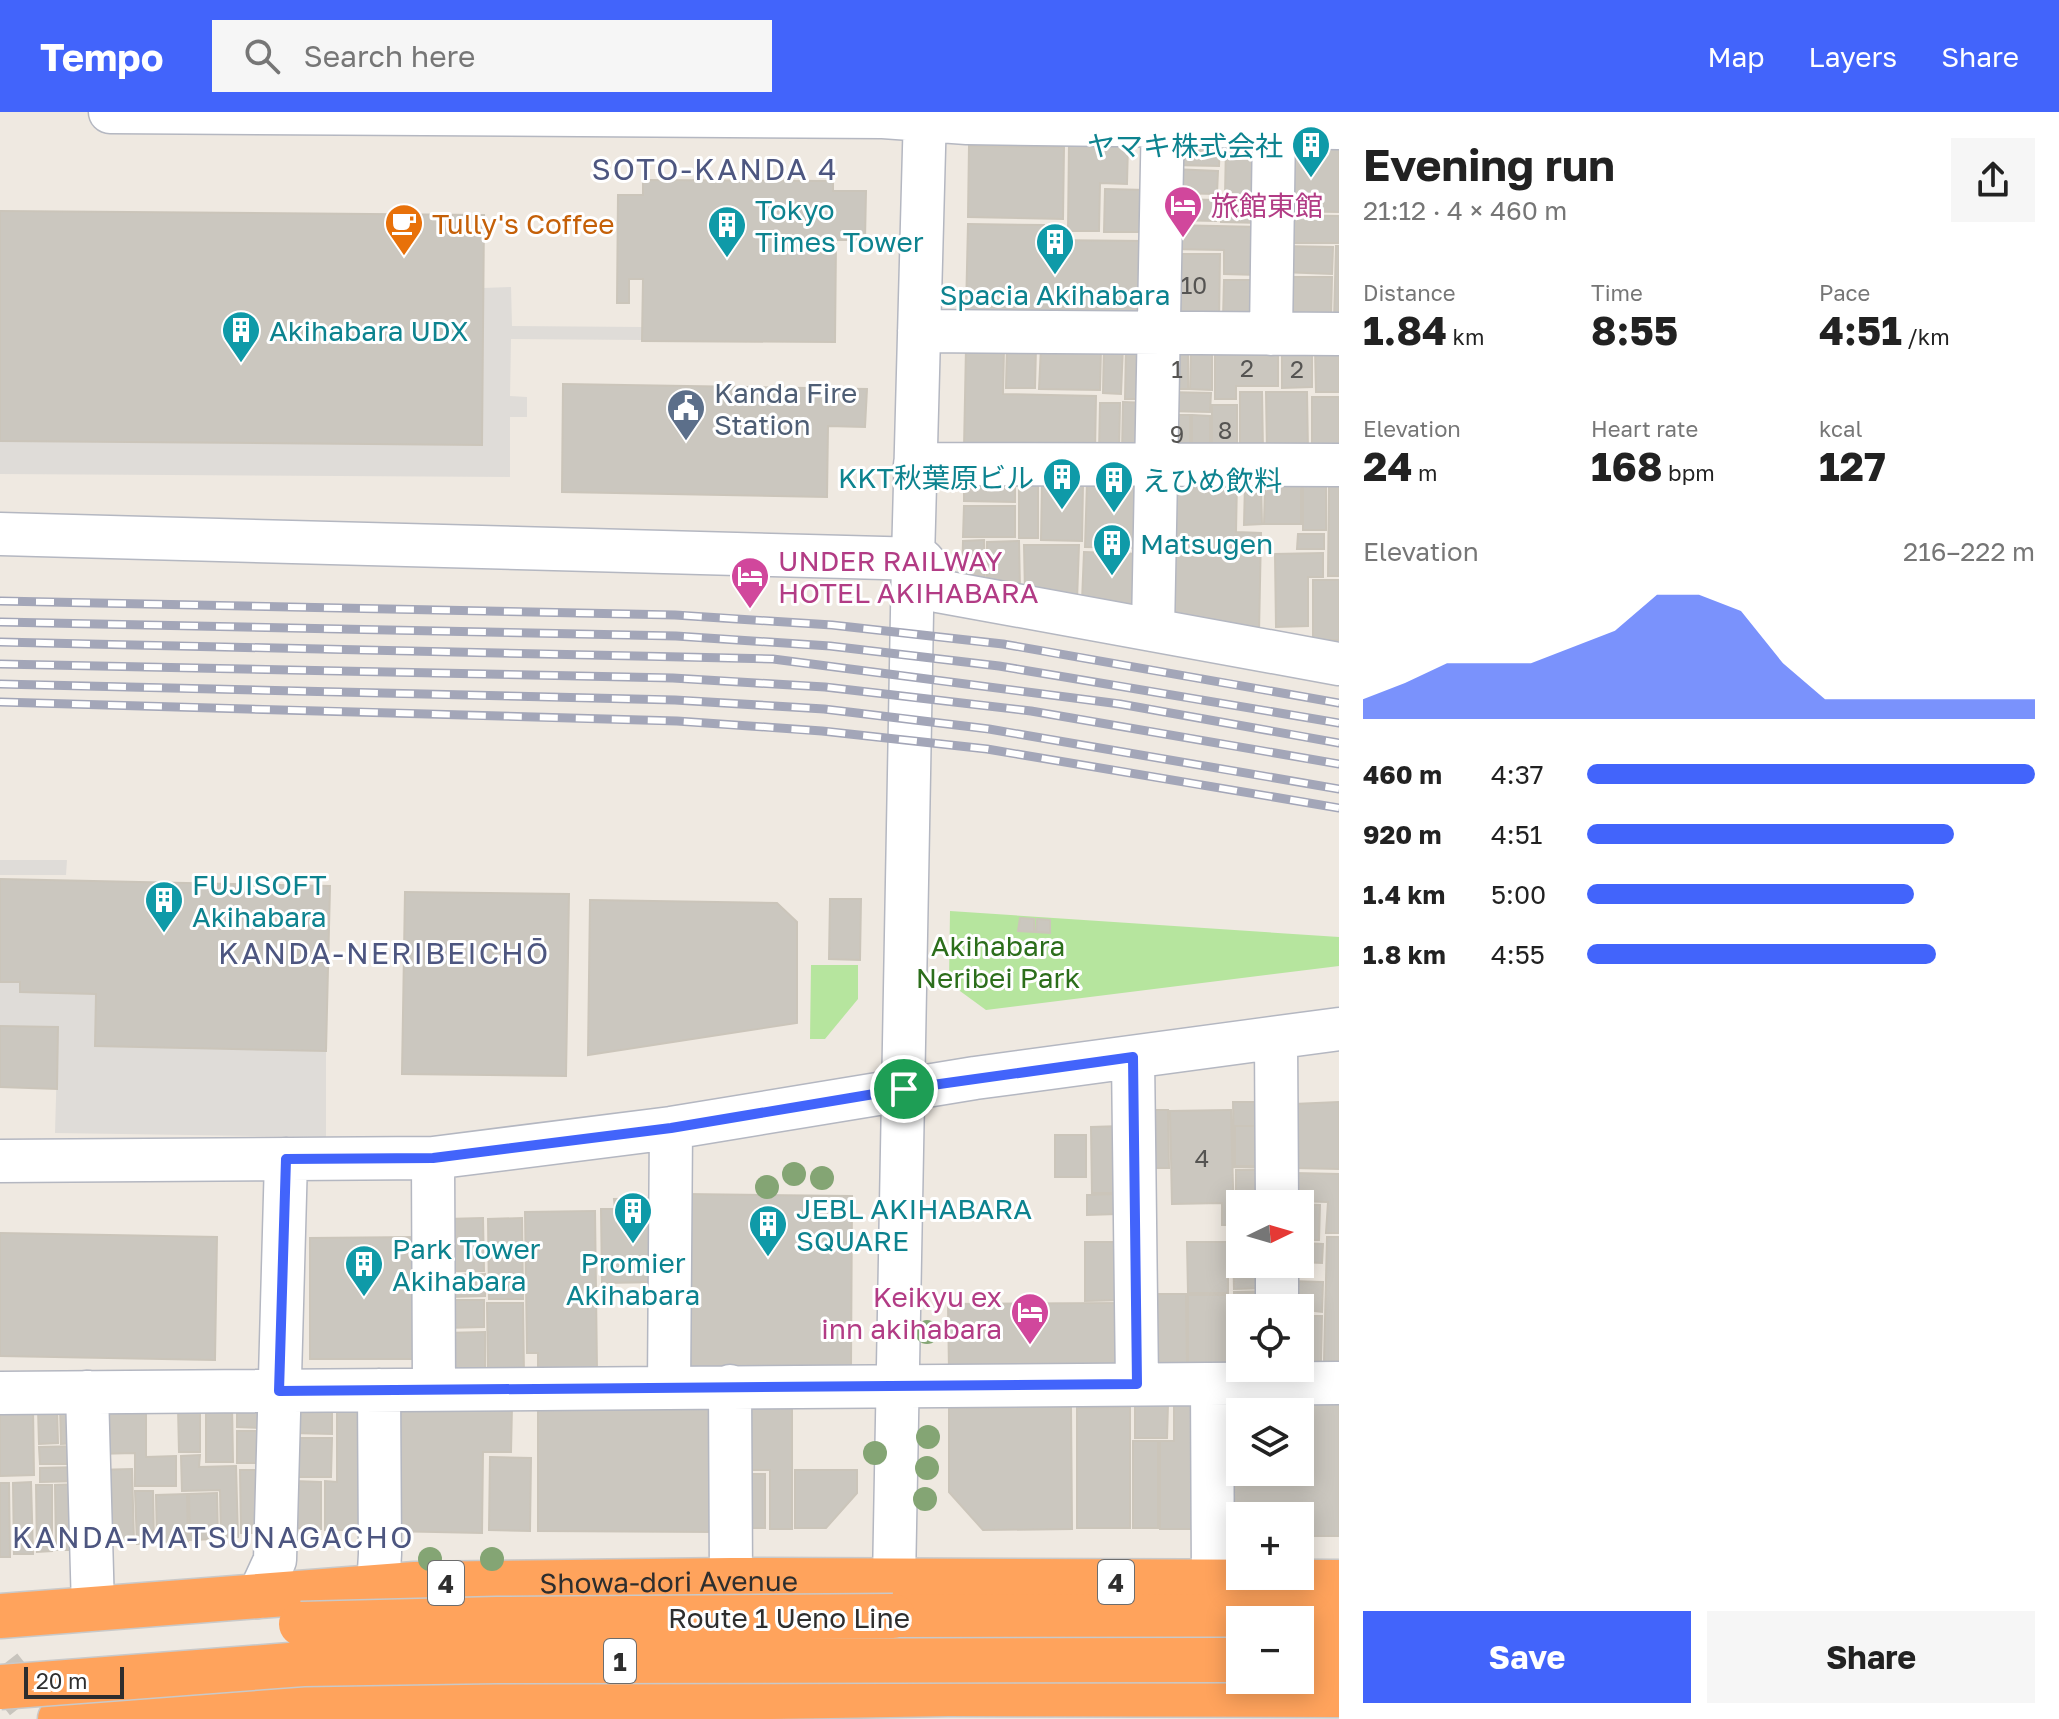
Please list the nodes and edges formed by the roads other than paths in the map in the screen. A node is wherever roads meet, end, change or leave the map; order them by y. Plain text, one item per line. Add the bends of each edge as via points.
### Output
1 (110, 112) edge
2 (429, 114) edge
3 (696, 114) edge
4 (924, 117) edge
5 (1162, 119) edge
6 (1274, 127) junction
7 (1339, 128) edge
8 (919, 331) junction
9 (1158, 333) junction
10 (1271, 334) junction
11 (1339, 334) edge
12 (915, 464) junction
13 (1156, 464) junction
14 (1339, 465) edge
15 (0, 534) edge
16 (913, 559) junction
17 (1153, 630) junction
18 (1339, 664) edge
19 (1339, 1029) edge
20 (1276, 1038) junction
21 (1133, 1057) junction
22 (904, 1089) junction
23 (671, 1128) junction
24 (433, 1158) junction
25 (286, 1159) junction
26 (0, 1161) edge
27 (1277, 1190) edge
28 (1314, 1380) edge
29 (1228, 1382) edge
30 (1339, 1383) edge
31 (1137, 1384) junction
32 (1212, 1384) junction
33 (899, 1385) junction
34 (730, 1386) junction
35 (669, 1387) junction
36 (434, 1389) junction
37 (379, 1390) junction
38 (279, 1391) junction
39 (87, 1392) junction
40 (0, 1393) edge
41 (731, 1580) junction
42 (894, 1581) junction
43 (1213, 1582) junction
44 (1339, 1582) edge
45 (378, 1586) junction
46 (258, 1597) junction
47 (93, 1609) junction
48 (0, 1616) edge
49 (1339, 1617) edge
50 (0, 1645) edge
51 (1226, 1660) edge
52 (1314, 1660) edge
53 (1339, 1660) edge
54 (0, 1687) edge
55 (1339, 1695) edge
56 (948, 1706) edge
57 (1122, 1707) edge
58 (591, 1709) edge
59 (370, 1712) edge
60 (60, 1719) edge

1 - 2 street
2 - 3 street
3 - 4 street
4 - 5 street
4 - 8 street
5 - 6 street
5 - 9 street
6 - 7 street
6 - 10 street
8 - 9 street
8 - 12 street
9 - 10 street
9 - 13 street
10 - 11 street
12 - 13 street
12 - 16 street
13 - 14 street
13 - 17 street
15 - 16 street
16 - 17 street via 928,565 938,591
16 - 22 street
17 - 18 street
19 - 20 street
20 - 21 street
20 - 27 street
21 - 22 street
21 - 31 street
22 - 23 street
22 - 33 street
23 - 24 street
23 - 35 street
24 - 25 street
24 - 36 street
25 - 26 street
25 - 38 street
28 - 30 street
29 - 32 street
31 - 32 street
31 - 33 street
32 - 43 street
33 - 34 street
33 - 42 street
34 - 35 street
34 - 41 street
35 - 36 street
36 - 37 street
37 - 38 street
37 - 45 street
38 - 39 street
38 - 46 street via 275,1560
39 - 40 street
39 - 47 street
41 - 42 highway, Showa-dori Avenue / 4
41 - 45 highway, Showa-dori Avenue / 4
42 - 43 highway, Showa-dori Avenue / 4
43 - 44 highway, Showa-dori Avenue / 4
45 - 46 highway, Showa-dori Avenue / 4
45 - 59 street
46 - 47 highway, Showa-dori Avenue / 4
47 - 48 highway, Showa-dori Avenue / 4
49 - 50 highway, Route 1 Ueno Line / 1, bridge via 497,1619 301,1624
51 - 54 highway, Route 1 Ueno Line / 1, bridge via 318,1664
52 - 53 highway
55 - 57 highway
56 - 57 highway
56 - 58 highway
58 - 59 highway
59 - 60 highway

